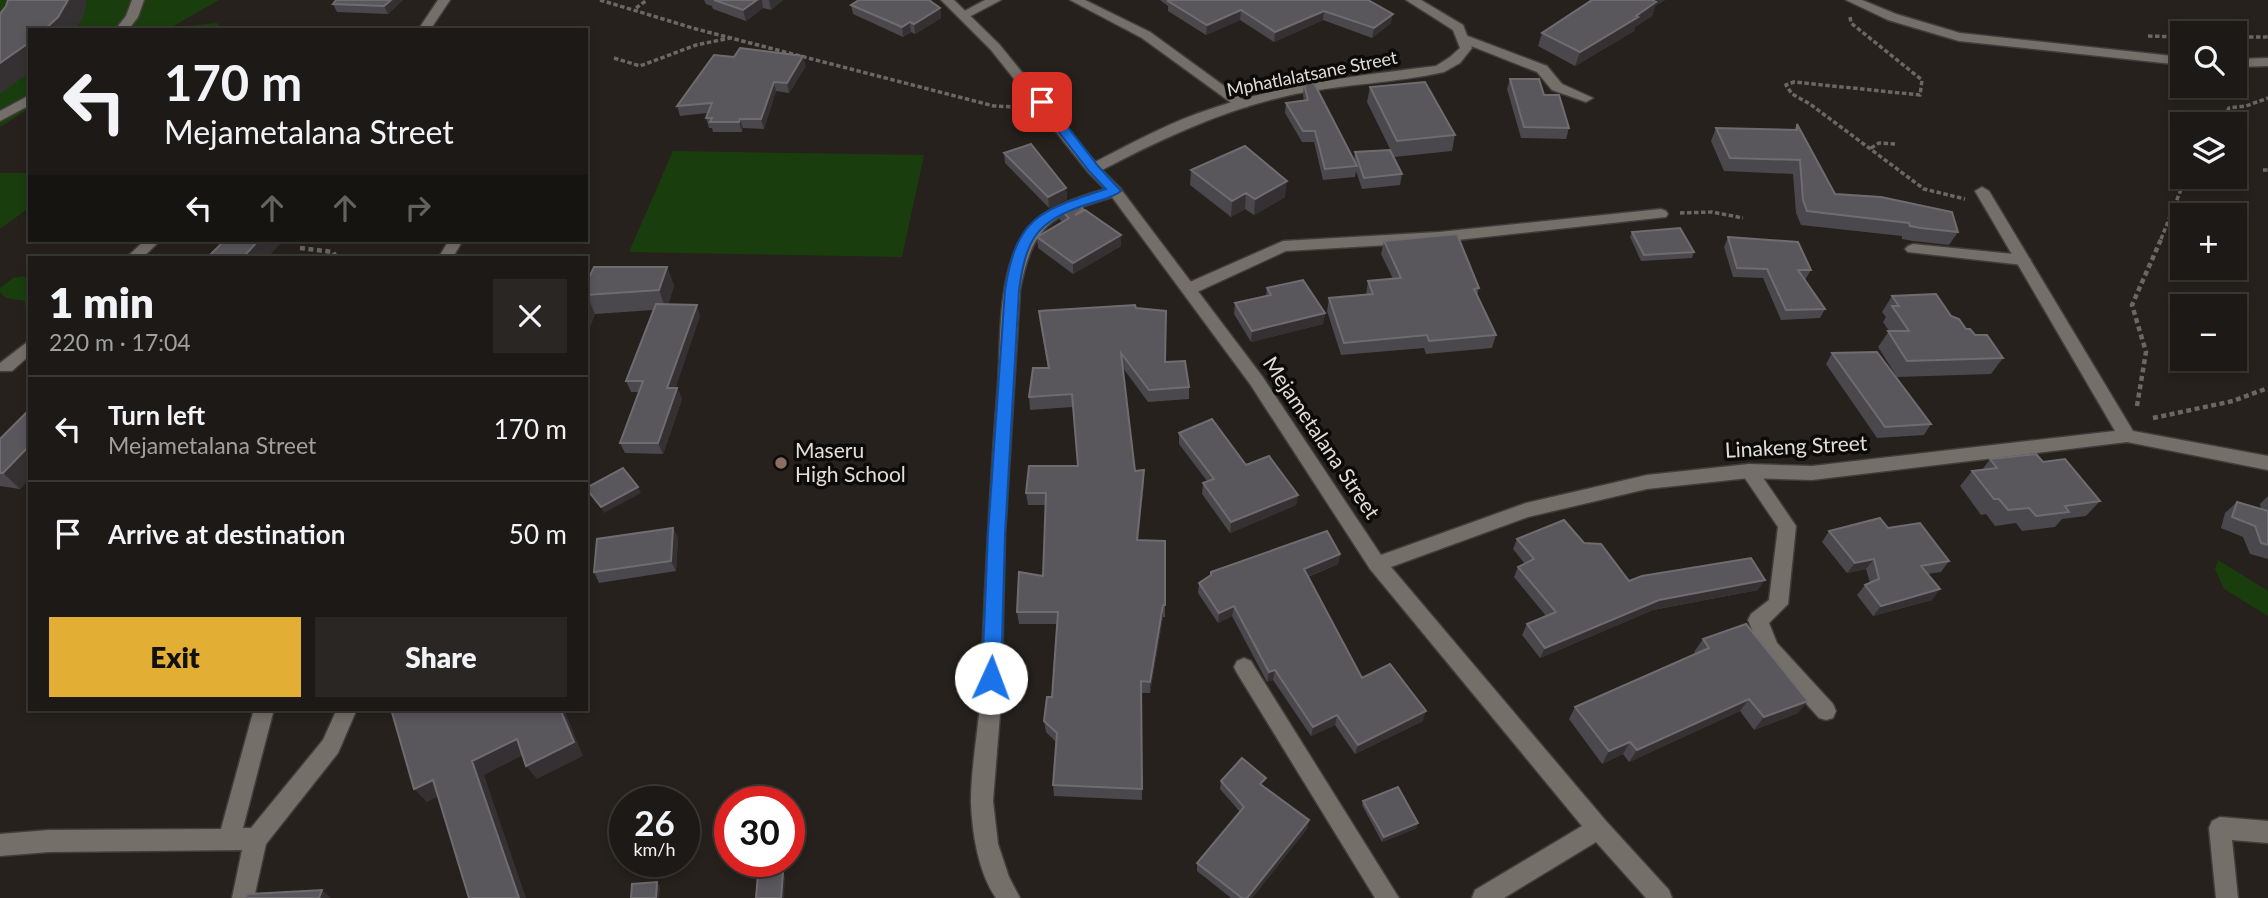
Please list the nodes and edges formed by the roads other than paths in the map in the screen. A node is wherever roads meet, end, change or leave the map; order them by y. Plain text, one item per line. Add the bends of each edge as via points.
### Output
1 (138, 0) edge
2 (444, 0) edge
3 (947, 0) edge
4 (995, 0) edge
5 (1076, 0) edge
6 (1412, 0) edge
7 (1851, 6) edge
8 (962, 15) junction
9 (123, 28) edge
10 (425, 28) edge
11 (1465, 39) junction
12 (2170, 60) edge
13 (2268, 62) edge
14 (2247, 63) edge
15 (1586, 98) dead end
16 (28, 100) edge
17 (1242, 104) junction
18 (0, 117) edge
19 (1093, 169) junction
20 (1115, 191) junction
21 (1986, 197) road end
22 (1661, 214) road end
23 (152, 242) edge
24 (1913, 249) dead end
25 (135, 256) edge
26 (2023, 260) junction
27 (1189, 289) junction
28 (28, 348) edge
29 (6, 367) dead end
30 (2125, 430) junction
31 (2268, 463) edge
32 (1749, 471) junction
33 (1377, 564) junction
34 (1244, 667) dead end
35 (263, 711) edge
36 (346, 711) edge
37 (1826, 711) dead end
38 (1598, 828) junction
39 (2268, 832) edge
40 (229, 839) junction
41 (256, 839) junction
42 (0, 845) edge
43 (243, 898) edge
44 (1009, 898) edge
45 (1388, 898) edge
46 (1483, 898) edge
47 (1661, 898) edge
48 (2227, 898) edge

1 - 9 street
2 - 10 street
3 - 8 street, Mejametalana Street
4 - 8 street
5 - 17 street via 1146,35
6 - 11 street via 1459,27
7 - 12 street via 1959,37
8 - 19 street, Mejametalana Street via 1042,102
11 - 15 street via 1542,69 1557,87
11 - 17 street, Mphatlalatsane Street via 1466,48 1439,69
13 - 14 street
16 - 18 street
17 - 19 street, Mphatlalatsane Street via 1178,126
19 - 20 street, Mejametalana Street
20 - 27 street, Mejametalana Street
20 - 44 street via 1045,218 1028,233 1014,280 982,801 987,844 999,883
21 - 26 street
22 - 27 street via 1439,237 1283,246
23 - 25 street
24 - 26 street
26 - 30 street
27 - 33 street, Mejametalana Street via 1256,380
28 - 29 street
30 - 31 street, Linakeng Street
30 - 32 street, Linakeng Street via 1812,473
32 - 33 street, Linakeng Street via 1647,482 1526,510
32 - 37 street via 1787,526 1778,604 1758,620 1769,648
33 - 38 street, Mejametalana Street
34 - 45 street
35 - 40 street
36 - 41 street via 331,746
38 - 46 street
38 - 47 street, Mejametalana Street
39 - 48 street via 2220,828
40 - 41 street
40 - 42 street
41 - 43 street

